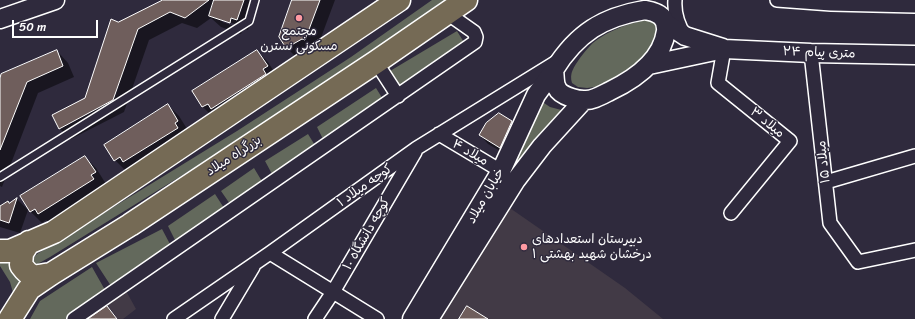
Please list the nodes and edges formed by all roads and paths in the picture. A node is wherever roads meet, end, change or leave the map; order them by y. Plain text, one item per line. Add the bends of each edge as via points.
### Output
1 (55, 0) edge
2 (255, 0) edge
3 (399, 0) edge
4 (466, 0) edge
5 (645, 0) edge
6 (675, 0) edge
7 (777, 0) edge
8 (831, 2) edge
9 (26, 4) edge
10 (915, 6) edge
11 (447, 13) junction
12 (629, 13) junction
13 (0, 19) edge
14 (667, 24) junction
15 (685, 36) junction
16 (724, 49) junction
17 (811, 53) junction
18 (915, 55) edge
19 (376, 62) junction
20 (557, 65) junction
21 (649, 65) junction
22 (506, 92) junction
23 (398, 96) junction
24 (584, 100) junction
25 (532, 104) junction
26 (439, 134) junction
27 (417, 148) junction
28 (915, 156) edge
29 (501, 171) junction
30 (0, 177) edge
31 (826, 182) junction
32 (730, 213) dead end
33 (29, 242) junction
34 (915, 250) edge
35 (0, 251) edge
36 (270, 253) junction
37 (256, 263) junction
38 (51, 274) junction
39 (333, 292) junction
40 (0, 302) edge
41 (2, 319) edge
42 (10, 319) edge
43 (74, 319) edge
44 (174, 319) edge
45 (222, 319) edge
46 (315, 319) edge
47 (377, 319) edge
48 (412, 319) edge
49 (429, 319) edge

1 - 9 street
2 - 30 lane via 249,21
3 - 33 highway via 54,232
4 - 11 highway, بزرگراه میلاد
5 - 12 street
6 - 15 street via 679,25
7 - 8 street
8 - 10 street
9 - 13 street
11 - 19 highway, بزرگراه میلاد
11 - 23 street via 474,32 474,42
12 - 14 street, خیابان میلاد via 645,10 654,12
12 - 20 street, خیابان میلاد via 598,25 581,37 567,50
14 - 15 street, خیابان میلاد
14 - 21 street via 664,44
15 - 16 street, خیابان میلاد
16 - 17 street, ۲۴ متری پیام
16 - 21 street
16 - 32 street, میلاد ۳ via 718,83 790,141
17 - 18 street, ۲۴ متری پیام
17 - 31 street, میلاد ۱۵
19 - 23 street
19 - 38 highway, بزرگراه میلاد via 130,225
20 - 22 street, کوچه میلاد ۱
20 - 24 street via 557,89 564,96
20 - 25 street, خیابان میلاد via 536,94
21 - 24 street via 635,78
22 - 25 street via 517,89
22 - 26 street, کوچه میلاد ۱
23 - 43 street
24 - 49 street, خیابان میلاد via 542,146 516,180
25 - 29 street, خیابان میلاد
26 - 27 street, کوچه میلاد ۱
26 - 29 street, میلاد ۴
27 - 36 street, کوچه میلاد ۱
27 - 39 street, کوچه دانشگاه ۱۰
28 - 31 street
29 - 48 street, خیابان میلاد
31 - 34 street, میلاد ۱۵ via 830,223 858,262
33 - 35 highway via 10,251
33 - 38 highway via 22,253 21,265 27,273 38,277
36 - 37 street, کوچه میلاد ۱
36 - 39 street
37 - 44 street, کوچه میلاد ۱
37 - 45 street
38 - 42 highway, بزرگراه میلاد via 29,290
39 - 46 street, کوچه دانشگاه ۱۰
39 - 47 street
40 - 41 highway

